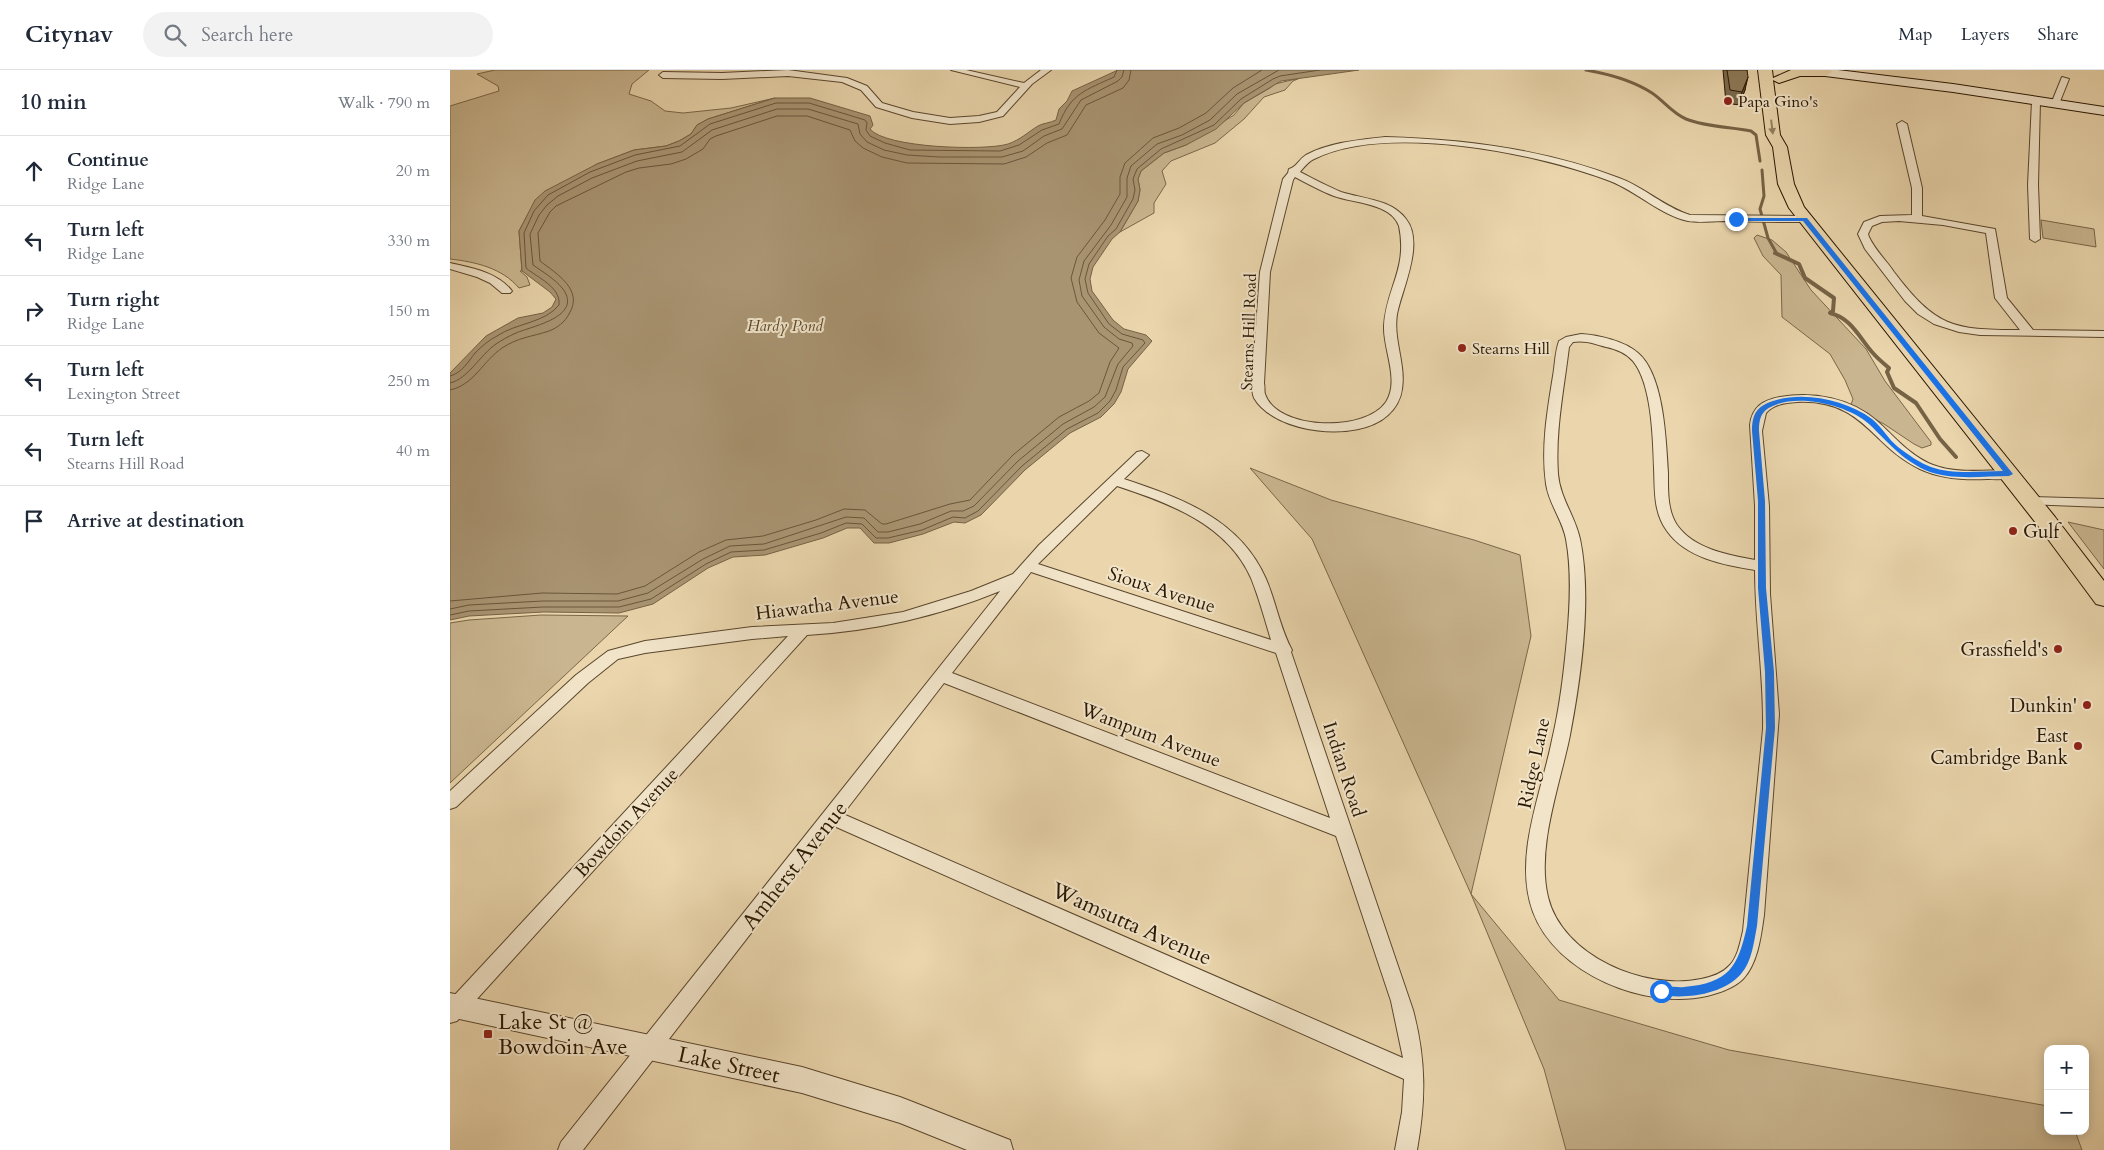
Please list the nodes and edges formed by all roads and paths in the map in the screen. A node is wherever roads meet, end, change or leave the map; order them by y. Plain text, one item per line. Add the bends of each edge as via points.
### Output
1 (955, 70) edge
2 (1047, 70) edge
3 (1765, 70) edge
4 (1809, 70) edge
5 (1844, 70) edge
6 (966, 71) edge
7 (1824, 72) junction
8 (1778, 74) edge
9 (663, 75) dead end
10 (2065, 79) dead end
11 (1026, 86) junction
12 (1953, 88) junction
13 (2036, 101) junction
14 (2055, 104) junction
15 (2104, 112) edge
16 (1902, 124) dead end
17 (1780, 147) junction
18 (1292, 171) junction
19 (1917, 218) junction
20 (1805, 220) junction
21 (2035, 239) dead end
22 (450, 266) edge
23 (506, 291) dead end
24 (2029, 333) junction
25 (2104, 334) edge
26 (1142, 455) dead end
27 (2009, 474) junction
28 (1115, 480) junction
29 (2031, 502) junction
30 (2104, 503) edge
31 (1762, 566) junction
32 (1023, 572) junction
33 (2104, 598) edge
34 (802, 631) junction
35 (1284, 650) junction
36 (942, 676) junction
37 (450, 802) edge
38 (832, 817) junction
39 (1344, 831) junction
40 (452, 1009) edge
41 (651, 1047) junction
42 (1414, 1072) junction
43 (569, 1150) edge
44 (1000, 1150) edge
45 (1406, 1150) edge

1 - 6 street
2 - 11 street
3 -> 17 main road via 1773,136
4 - 7 main road
5 - 12 main road
6 - 11 street
7 - 8 main road
7 - 12 main road
8 - 17 main road via 1784,137
9 - 11 street via 788,73 844,80 864,88 879,105 912,116 950,122 980,120 1000,114
10 - 14 street
12 - 13 main road
13 - 14 main road
13 - 21 street
14 - 15 main road
16 - 19 street via 1917,188
17 - 20 main road via 1790,196
18 - 18 street, Stearns Hill Road via 1336,194 1384,206 1403,222 1407,265 1390,327 1397,380 1393,401 1372,421 1356,426 1306,426 1283,420 1268,409 1260,396 1266,272
18 - 20 street via 1299,163 1318,153 1357,142 1414,140 1477,146 1596,172 1645,194 1672,213 1688,218
19 - 24 street via 1991,231 2001,298
19 - 24 street via 1871,222 1863,234 1923,313 1967,331
20 - 27 main road
22 - 23 street via 488,277
24 - 25 street
26 - 28 street, Hiawatha Avenue
27 - 29 main road
27 - 31 street, Ridge Lane via 1947,473 1928,468 1895,448 1870,421 1854,412 1818,400 1801,398 1773,402 1763,407 1755,420 1762,501
28 - 32 street, Hiawatha Avenue
28 - 35 street, Indian Road via 1187,506 1212,520 1233,540 1258,578
29 - 30 street
29 - 33 main road
31 - 31 street, Ridge Lane via 1716,556 1682,538 1672,527 1662,503 1657,416 1638,359 1629,351 1596,340 1565,341 1551,460 1555,494 1570,525 1576,564 1575,637 1562,736 1537,842 1534,864 1536,888 1544,916 1560,939 1580,958 1633,984 1661,991 1701,990 1723,982 1738,970 1747,952 1756,901 1771,728
32 - 34 street, Hiawatha Avenue via 961,600 902,617
32 - 35 street, Sioux Avenue
32 - 36 street, Amherst Avenue
34 - 37 street, Hiawatha Avenue via 743,634 646,647 612,655
34 - 40 street, Bowdoin Avenue
35 - 39 street, Indian Road
36 - 38 street, Amherst Avenue
36 - 39 street, Wampum Avenue
38 - 41 street, Amherst Avenue
38 - 42 street, Wamsutta Avenue
39 - 42 street, Indian Road via 1401,1000
40 - 41 street, Lake Street
41 - 43 street, Amherst Avenue
41 - 44 street, Lake Street via 802,1080 900,1110
42 - 45 street, Indian Road via 1412,1121

